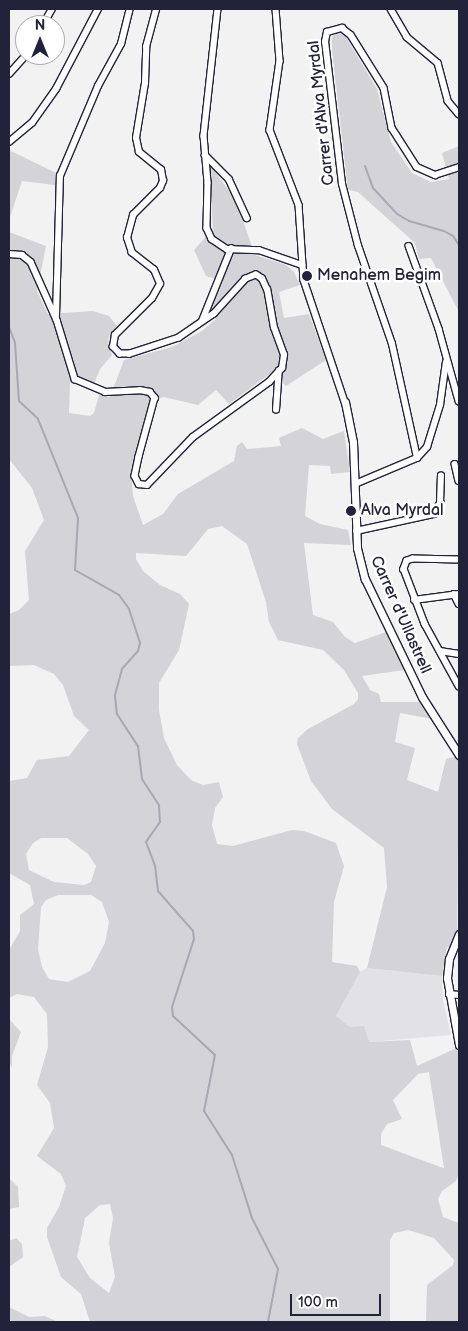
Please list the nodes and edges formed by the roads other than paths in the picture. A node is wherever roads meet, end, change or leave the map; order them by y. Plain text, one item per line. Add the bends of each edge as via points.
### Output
1 (98, 9) edge
2 (130, 9) edge
3 (156, 9) edge
4 (218, 9) edge
5 (276, 9) edge
6 (391, 9) edge
7 (459, 114) edge
8 (9, 142) edge
9 (205, 155) junction
10 (459, 167) edge
11 (247, 218) dead end
12 (409, 246) dead end
13 (231, 249) junction
14 (9, 254) edge
15 (302, 265) junction
16 (56, 318) junction
17 (201, 323) junction
18 (447, 357) junction
19 (279, 371) junction
20 (459, 401) edge
21 (345, 402) joint
22 (276, 410) dead end
23 (417, 458) junction
24 (455, 464) dead end
25 (441, 476) dead end
26 (459, 482) edge
27 (355, 484) junction
28 (356, 531) junction
29 (459, 560) edge
30 (457, 594) edge
31 (414, 600) junction
32 (459, 604) edge
33 (440, 651) junction
34 (459, 654) edge
35 (459, 686) edge
36 (459, 755) edge
37 (459, 934) edge
38 (449, 994) junction
39 (459, 995) edge
40 (459, 1042) edge

1 - 8 street via 56,90 32,123
2 - 16 street via 121,44 98,86 60,176
3 - 17 street via 148,39 136,138 139,152 161,170 163,181 133,215 127,238 132,253 154,270 160,284 152,298 115,335 113,347 124,355 138,353 179,338
4 - 9 street via 204,136
5 - 15 street, Carrer d'Ullastrell via 280,61 270,130 299,205
6 - 7 street via 407,37 438,63 448,101
9 - 11 street via 229,179
9 - 13 street via 207,228 212,239
10 - 23 street, Carrer d'Alva Myrdal via 435,175 417,168 392,128 384,88 351,35 342,28 327,32 325,42 342,184 358,246 394,354
12 - 18 street
13 - 15 street via 259,250
13 - 17 street
14 - 16 street via 22,254 31,262
15 - 21 street, Carrer d'Ullastrell
16 - 19 street via 75,379 105,392 140,390 150,392 155,398 135,476 143,485 153,480 193,437
17 - 19 street via 218,310 246,278 259,277 267,290 274,328 284,355
18 - 20 street
18 - 23 street via 440,405 426,447
19 - 22 street
21 - 27 street, Carrer d'Ullastrell via 353,442
23 - 27 street
24 - 26 street
25 - 28 street via 440,503 434,514
27 - 28 street, Carrer d'Ullastrell
28 - 36 street, Carrer d'Ullastrell via 360,563 375,600 422,697
29 - 31 street via 420,558 407,561 404,573
30 - 31 street
30 - 32 street
31 - 33 street
33 - 34 street
33 - 35 street
37 - 38 street via 449,959
38 - 39 street
38 - 40 street

